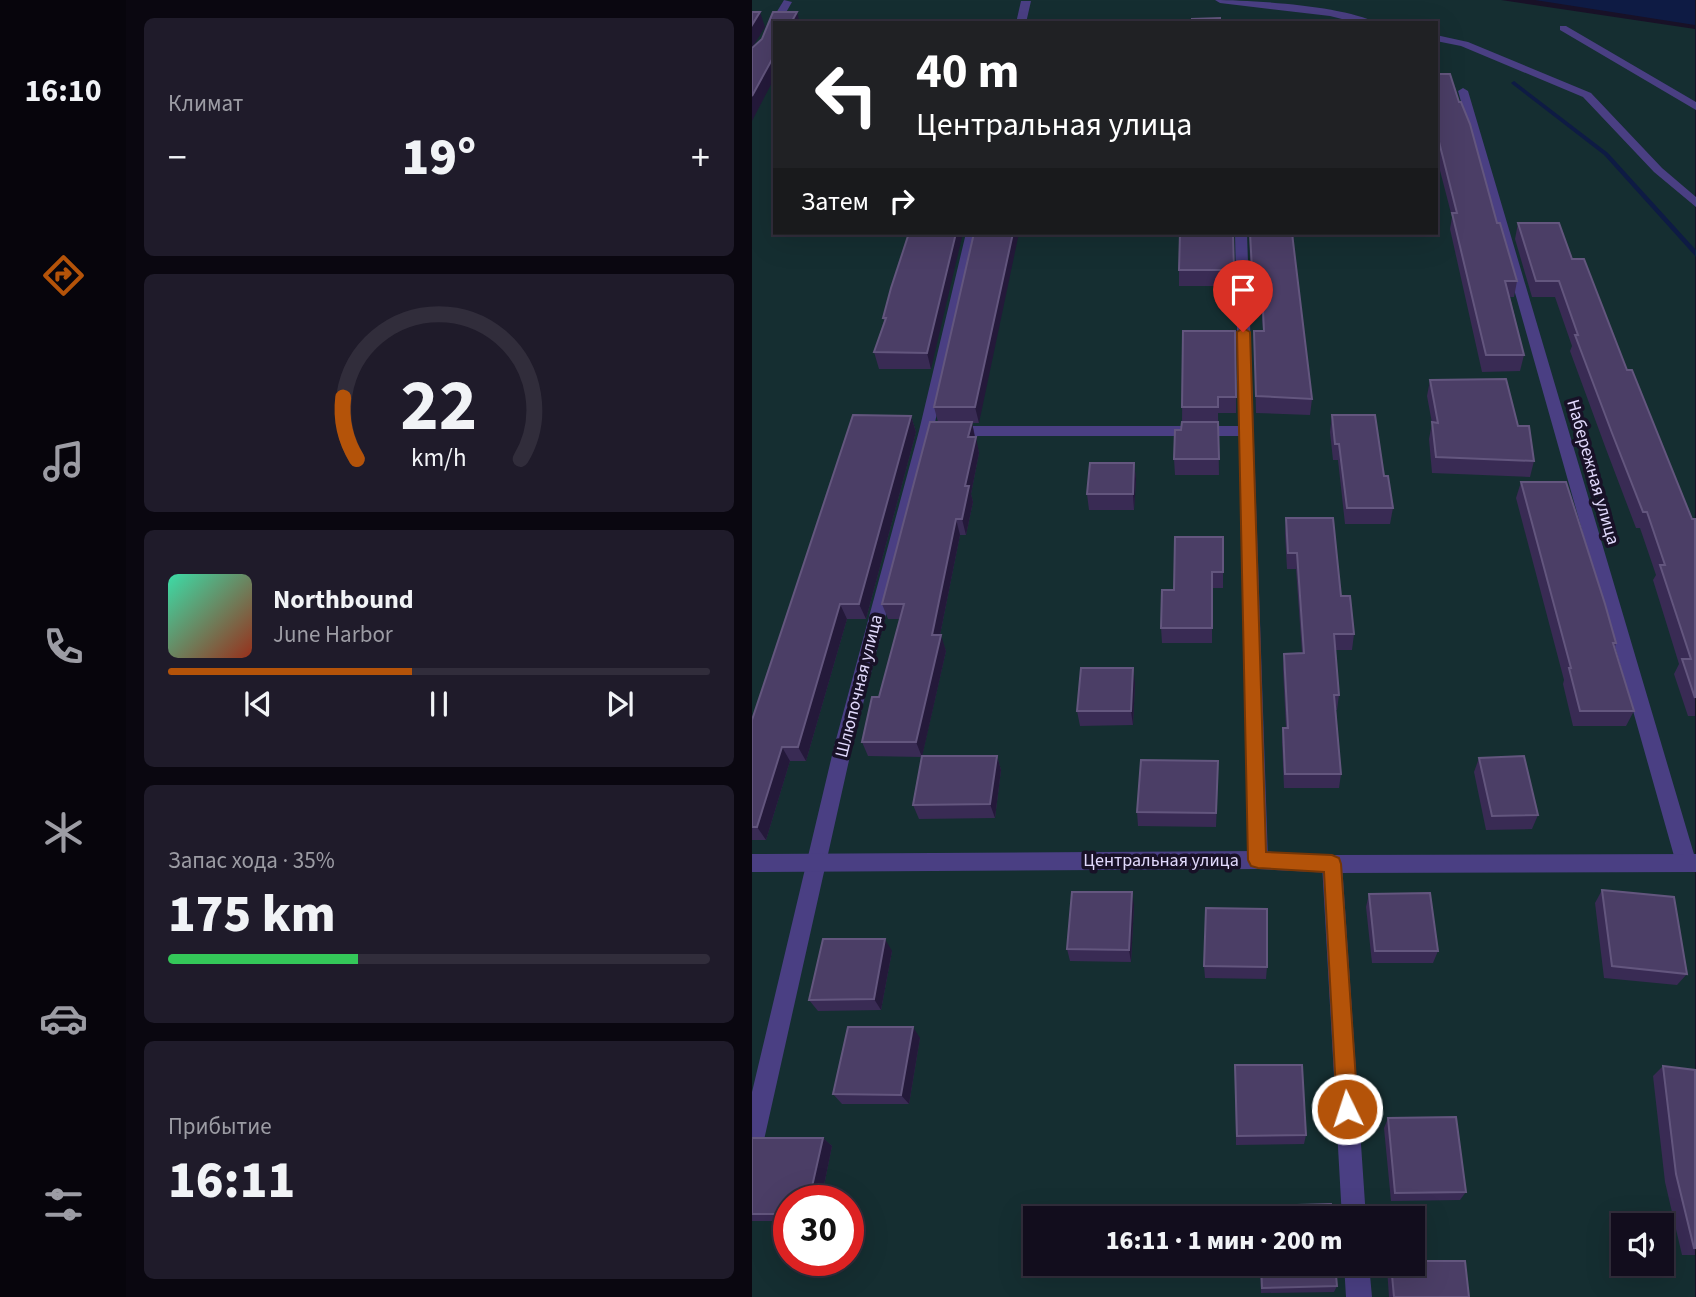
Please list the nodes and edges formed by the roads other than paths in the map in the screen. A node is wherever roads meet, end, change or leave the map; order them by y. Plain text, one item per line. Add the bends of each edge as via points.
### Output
1 (1220, 0) edge
2 (1026, 1) edge
3 (787, 2) dead end
4 (776, 21) edge
5 (1021, 21) edge
6 (1363, 21) edge
7 (1563, 27) dead end
8 (1438, 38) edge
9 (1463, 91) dead end
10 (1695, 107) edge
11 (1695, 204) edge
12 (972, 235) edge
13 (1241, 235) edge
14 (926, 431) junction
15 (1246, 431) junction
16 (1258, 860) junction
17 (818, 862) junction
18 (752, 863) edge
19 (1691, 863) edge
20 (1332, 864) junction
21 (752, 1140) edge
22 (1353, 1206) edge
23 (1358, 1276) edge
24 (1359, 1297) edge

1 - 6 street
2 - 5 street
3 - 4 street
7 - 10 street
8 - 11 street via 1464,44 1587,95
9 - 19 street, Набережная улица
12 - 14 street, Шлюпочная улица
13 - 15 street
14 - 15 street
14 - 17 street, Шлюпочная улица via 843,747
15 - 16 street
16 - 17 street, Центральная улица
16 - 20 street, Центральная улица
17 - 18 street, Центральная улица
17 - 21 street, Шлюпочная улица
19 - 20 street, Центральная улица
20 - 22 street
23 - 24 street

